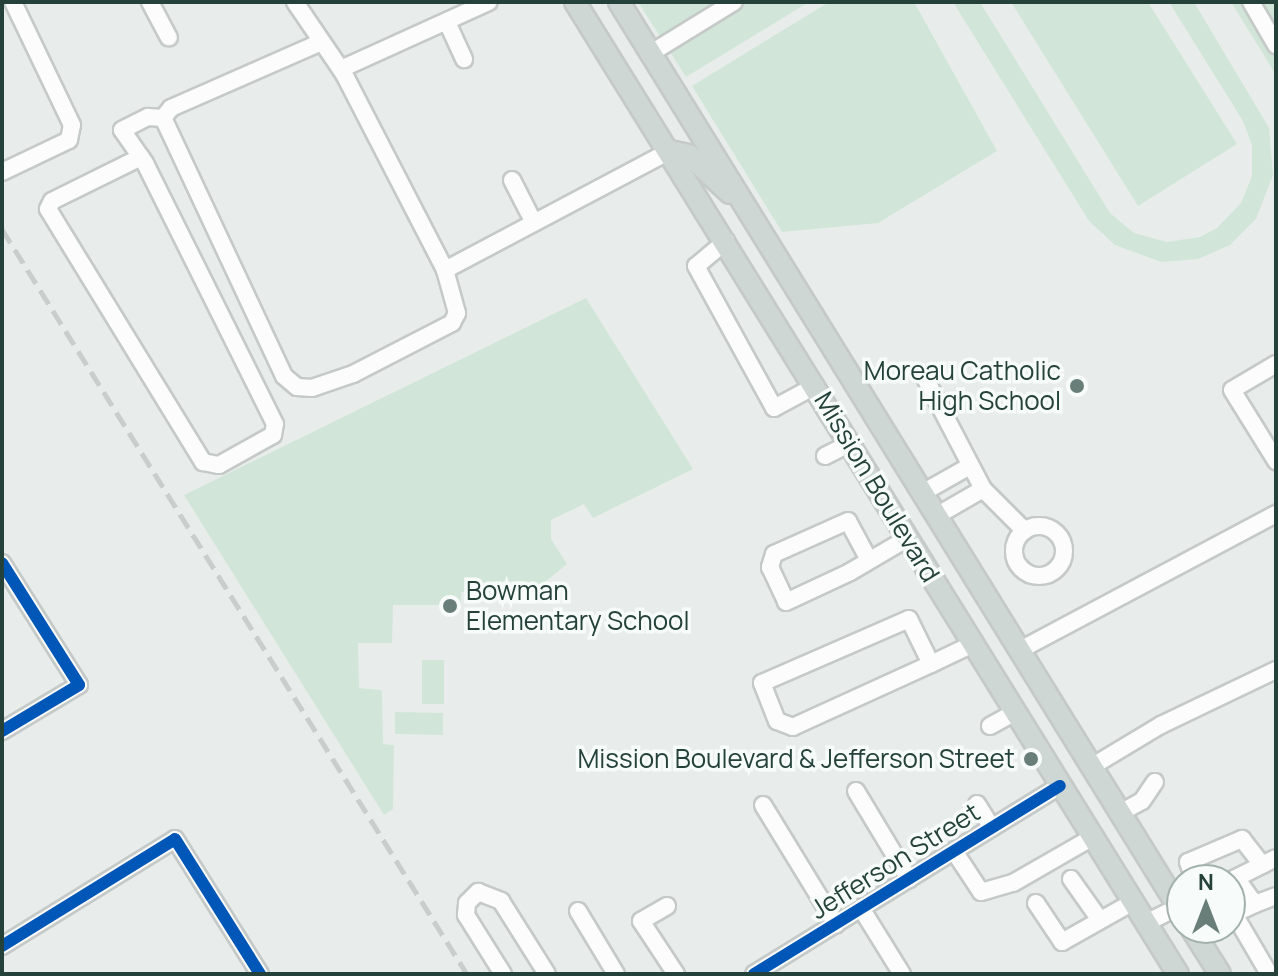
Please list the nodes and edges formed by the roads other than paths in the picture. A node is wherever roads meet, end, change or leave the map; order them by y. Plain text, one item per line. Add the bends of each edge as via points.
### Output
1 (13, 2) edge
2 (150, 2) edge
3 (295, 2) edge
4 (489, 2) edge
5 (575, 2) edge
6 (619, 2) edge
7 (734, 2) edge
8 (1251, 2) edge
9 (447, 22) junction
10 (169, 37) dead end
11 (321, 42) junction
12 (1276, 45) edge
13 (651, 53) junction
14 (464, 59) dead end
15 (341, 69) junction
16 (163, 118) junction
17 (670, 151) junction
18 (141, 157) junction
19 (2, 172) edge
20 (512, 180) dead end
21 (748, 208) junction
22 (534, 223) junction
23 (726, 241) junction
24 (445, 270) junction
25 (1272, 366) edge
26 (924, 376) dead end
27 (815, 386) junction
28 (850, 443) junction
29 (825, 456) dead end
30 (1276, 461) edge
31 (970, 466) junction
32 (983, 489) junction
33 (924, 492) junction
34 (1276, 514) edge
35 (938, 515) junction
36 (1025, 531) dead end
37 (908, 538) junction
38 (869, 560) junction
39 (2, 563) edge
40 (973, 644) junction
41 (1020, 650) junction
42 (931, 664) junction
43 (988, 669) junction
44 (1276, 670) edge
45 (1015, 712) junction
46 (990, 726) dead end
47 (2, 731) edge
48 (1091, 767) junction
49 (1155, 782) dead end
50 (1060, 786) junction
51 (856, 791) dead end
52 (977, 804) dead end
53 (763, 805) dead end
54 (1120, 813) junction
55 (992, 828) junction
56 (1093, 837) junction
57 (954, 851) junction
58 (1269, 861) edge
59 (1189, 864) edge
60 (1246, 872) edge
61 (909, 879) junction
62 (1071, 879) dead end
63 (1166, 885) edge
64 (1246, 894) edge
65 (1276, 896) edge
66 (1133, 902) junction
67 (1036, 903) dead end
68 (1255, 904) junction
69 (667, 906) dead end
70 (861, 908) junction
71 (578, 911) dead end
72 (1166, 914) edge
73 (1100, 920) junction
74 (1146, 923) junction
75 (836, 924) junction
76 (1201, 944) edge
77 (2, 946) edge
78 (260, 974) edge
79 (503, 974) edge
80 (547, 974) edge
81 (616, 974) edge
82 (676, 974) edge
83 (754, 974) edge
84 (902, 974) edge
85 (1178, 974) edge
86 (1220, 974) edge
87 (1269, 974) edge

1 - 19 street via 72,125 69,140
2 - 10 street
3 - 11 street
4 - 9 street
5 - 17 main road, Mission Boulevard
6 - 13 main road, Mission Boulevard
7 - 13 street
8 - 12 street
9 - 14 street
9 - 15 street
11 - 15 street
11 - 16 street via 171,108
13 - 21 main road, Mission Boulevard
15 - 24 street
16 - 18 street via 124,126
16 - 24 street via 284,376 297,387 312,388 353,374 452,323 456,297
17 - 21 main road via 689,155
17 - 22 street
17 - 23 main road, Mission Boulevard
18 - 18 street via 275,424 273,435 219,465 203,462 48,209 52,201
20 - 22 street
21 - 33 main road, Mission Boulevard
22 - 24 street
23 - 27 main road, Mission Boulevard
23 - 27 street via 696,266 774,408
25 - 30 street via 1232,390
26 - 31 street
27 - 28 main road, Mission Boulevard
28 - 29 street
28 - 37 main road, Mission Boulevard
31 - 32 street
31 - 33 street
32 - 35 street
32 - 36 street
33 - 35 main road, Mission Boulevard
34 - 41 street
35 - 41 main road, Mission Boulevard
37 - 38 street
37 - 40 main road, Mission Boulevard
38 - 38 street via 786,602 770,567 774,554 848,521
39 - 47 street via 79,685
40 - 42 street
40 - 43 main road, Mission Boulevard
41 - 43 main road
41 - 48 main road, Mission Boulevard
42 - 42 street via 793,727 777,721 762,683 909,619
43 - 45 main road, Mission Boulevard
44 - 48 street via 1173,719
45 - 46 street
45 - 50 main road, Mission Boulevard
48 - 54 main road, Mission Boulevard
49 - 54 street via 1142,801
50 - 55 street, Jefferson Street
50 - 56 main road, Mission Boulevard
51 - 61 street
52 - 55 street
53 - 75 street
54 - 63 main road, Mission Boulevard
55 - 57 street, Jefferson Street
56 - 57 street via 1013,883 981,892
56 - 66 main road, Mission Boulevard
57 - 61 street, Jefferson Street
58 - 59 street via 1242,839
58 - 60 street
61 - 70 street, Jefferson Street
62 - 73 street
64 - 68 street
65 - 68 street
66 - 73 street
66 - 74 main road, Mission Boulevard
67 - 73 street via 1062,942
68 - 87 street via 1234,914
69 - 82 street via 641,921
70 - 75 street, Jefferson Street
70 - 84 street
71 - 81 street
72 - 74 street
74 - 85 main road, Mission Boulevard
75 - 83 street, Jefferson Street
76 - 86 main road
77 - 78 street via 175,839
79 - 80 street via 466,915 467,903 478,892 501,901

